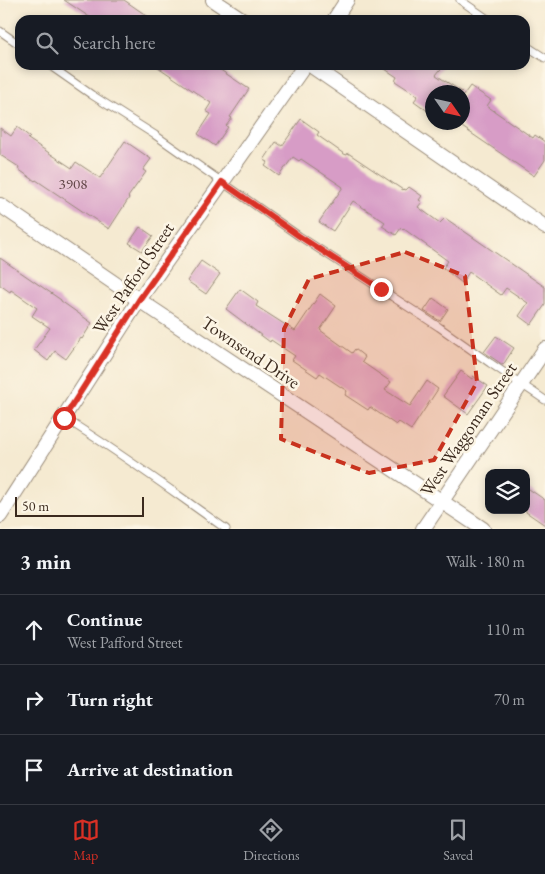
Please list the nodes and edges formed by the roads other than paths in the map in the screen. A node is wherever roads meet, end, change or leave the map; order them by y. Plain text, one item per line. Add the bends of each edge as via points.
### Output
1 (213, 0) edge
2 (347, 0) edge
3 (460, 0) edge
4 (236, 15) edge
5 (337, 15) edge
6 (482, 15) edge
7 (0, 31) edge
8 (15, 42) edge
9 (530, 48) edge
10 (545, 58) edge
11 (56, 70) edge
12 (301, 70) edge
13 (317, 70) edge
14 (222, 182) junction
15 (0, 205) edge
16 (545, 227) edge
17 (139, 300) junction
18 (545, 349) edge
19 (521, 384) junction
20 (545, 400) edge
21 (64, 418) junction
22 (441, 502) junction
23 (0, 516) edge
24 (226, 529) edge
25 (422, 529) edge
26 (483, 529) edge

1 - 4 street
2 - 5 street
3 - 6 lane
7 - 8 lane
9 - 10 lane
11 - 14 lane
12 - 14 street, West Pafford Street
13 - 16 street
14 - 17 street, West Pafford Street
14 - 19 lane
15 - 17 street, Townsend Drive
17 - 21 street, West Pafford Street
17 - 22 street, Townsend Drive
18 - 19 street, West Waggoman Street
19 - 20 lane
19 - 22 street, West Waggoman Street
21 - 23 street, West Pafford Street
21 - 24 lane via 122,454
22 - 25 street, West Waggoman Street
22 - 26 street, Townsend Drive

